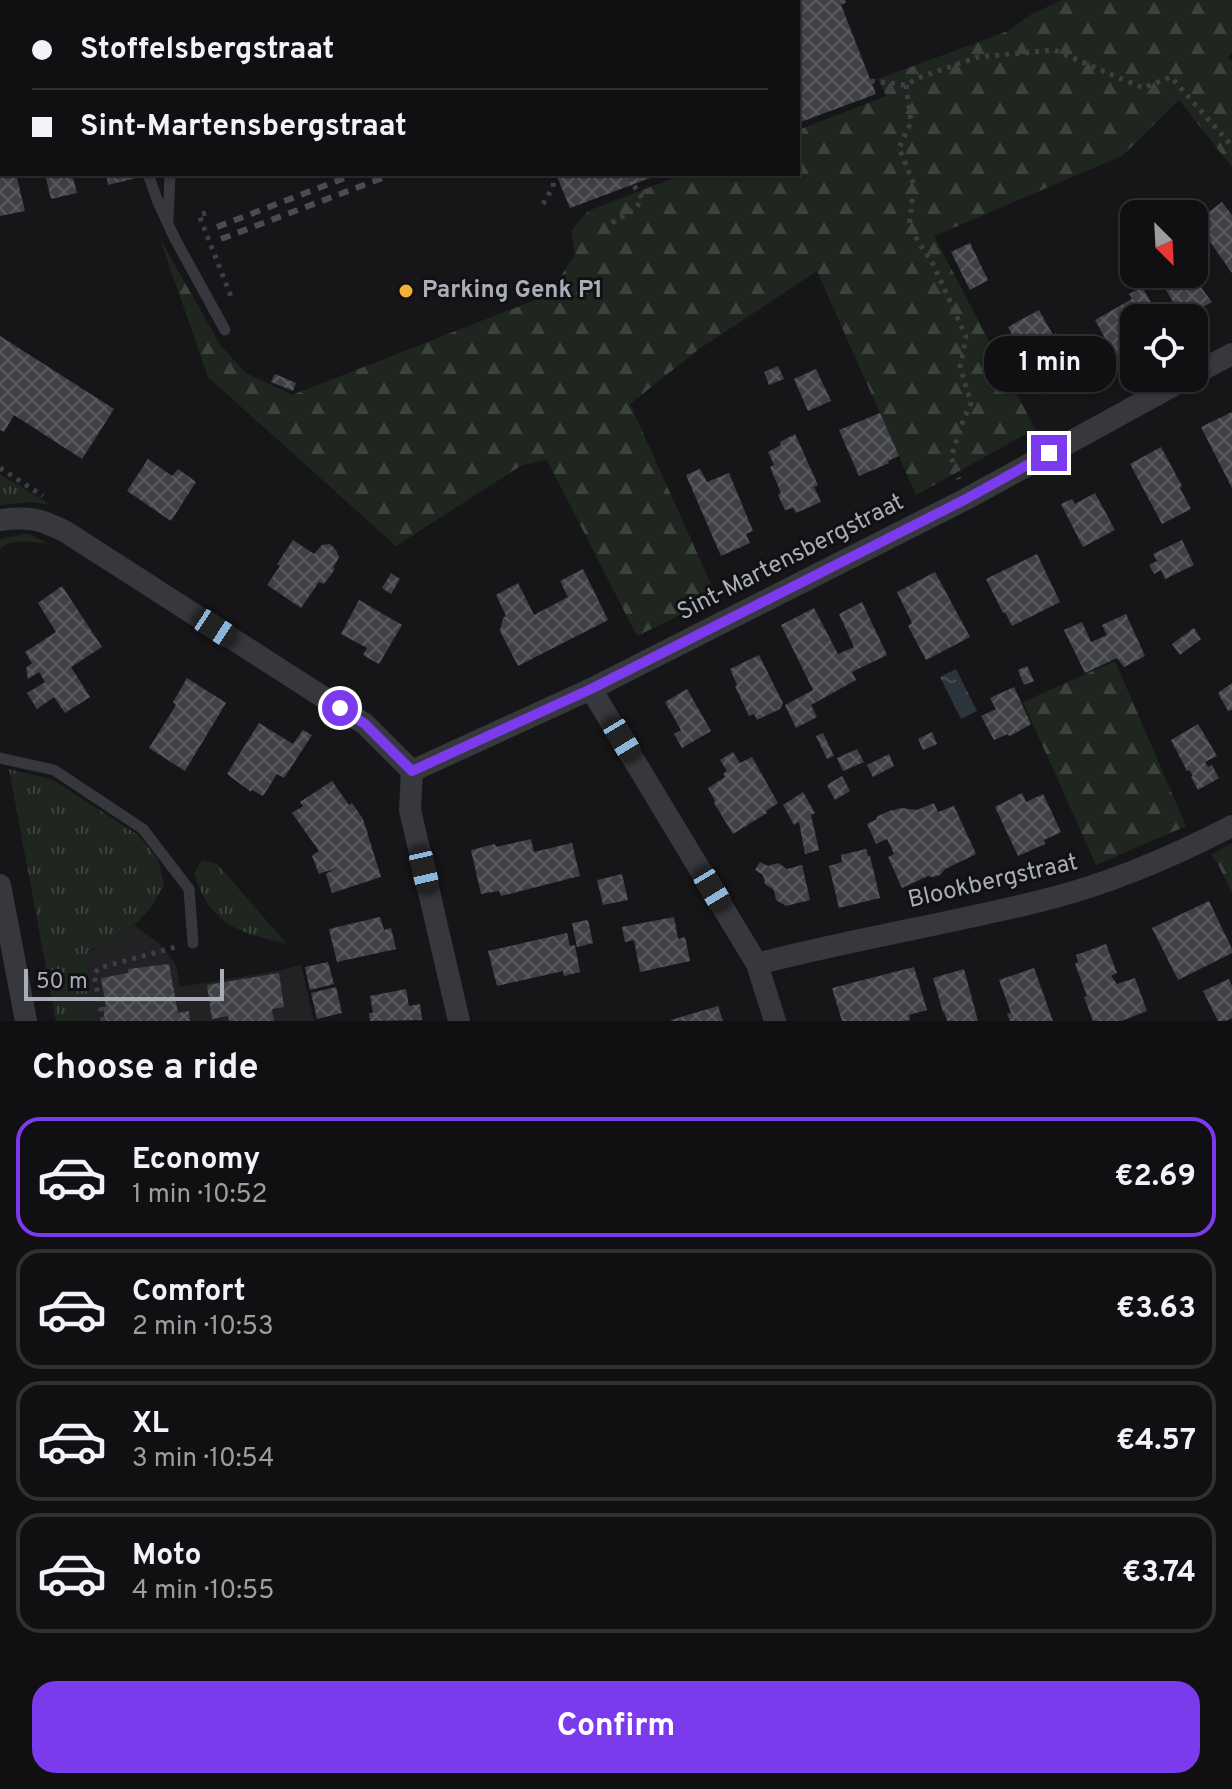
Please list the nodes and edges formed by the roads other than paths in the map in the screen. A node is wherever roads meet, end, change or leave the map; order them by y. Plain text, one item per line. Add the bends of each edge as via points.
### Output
1 (149, 176) edge
2 (170, 176) edge
3 (168, 220) junction
4 (225, 330) dead end
5 (1232, 354) edge
6 (1208, 367) edge
7 (1161, 392) edge
8 (0, 520) edge
9 (591, 689) junction
10 (0, 758) edge
11 (412, 771) junction
12 (1232, 826) edge
13 (0, 885) edge
14 (193, 943) road end
15 (757, 964) junction
16 (26, 1021) edge
17 (459, 1021) edge
18 (775, 1021) edge

1 - 3 lane
2 - 3 lane
3 - 4 lane
5 - 6 street
7 - 9 street, Sint-Martensbergstraat via 966,499
8 - 11 street via 24,516 66,532 365,724
9 - 11 street, Sint-Martensbergstraat
9 - 15 street
10 - 14 lane via 54,770 143,829 189,889
11 - 17 street via 410,810
12 - 15 street, Blookbergstraat via 1122,877 1046,900
13 - 16 street
15 - 18 street

